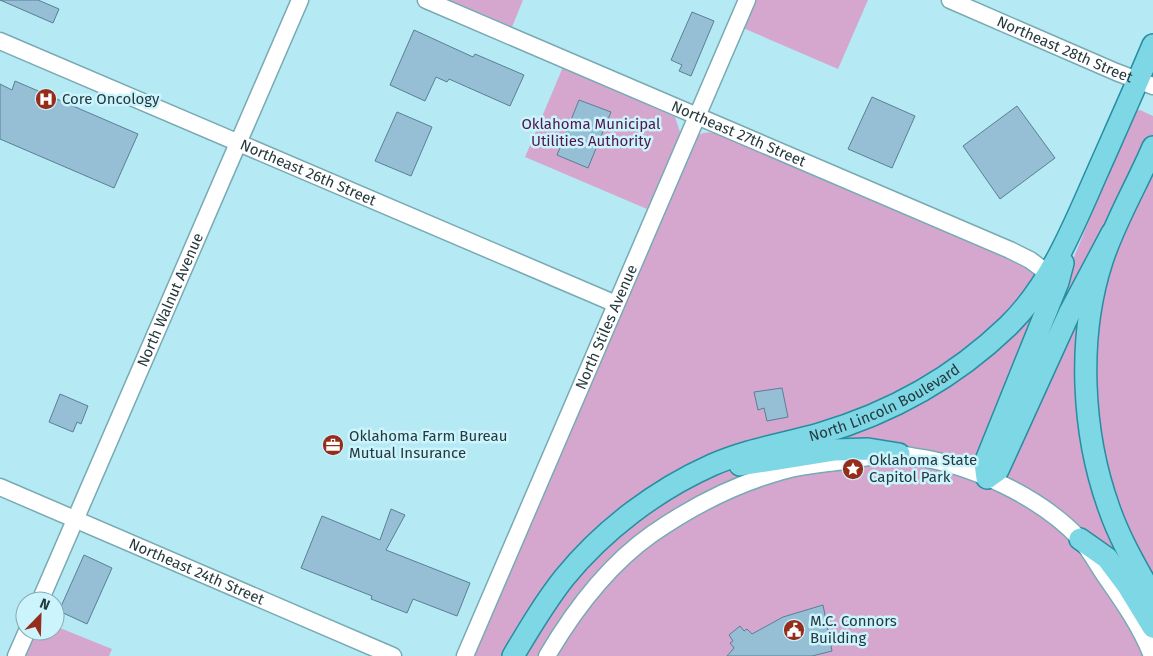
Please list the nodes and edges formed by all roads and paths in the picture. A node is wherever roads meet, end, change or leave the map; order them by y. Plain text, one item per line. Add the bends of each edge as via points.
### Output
1 (300, 0) edge
2 (426, 0) edge
3 (747, 0) edge
4 (950, 0) edge
5 (0, 41) edge
6 (1153, 45) edge
7 (1146, 83) edge
8 (697, 116) junction
9 (238, 143) junction
10 (1153, 147) edge
11 (1071, 232) junction
12 (1112, 233) junction
13 (1048, 274) junction
14 (616, 304) junction
15 (898, 454) junction
16 (712, 465) junction
17 (987, 478) junction
18 (0, 487) edge
19 (75, 519) junction
20 (1080, 539) junction
21 (597, 543) junction
22 (44, 591) edge
23 (1153, 597) edge
24 (1153, 627) edge
25 (23, 641) edge
26 (16, 656) edge
27 (393, 656) edge
28 (465, 656) edge
29 (513, 656) edge
30 (530, 656) edge
31 (547, 656) edge
32 (1152, 656) edge

1 - 9 street, North Walnut Avenue
2 - 8 street, Northeast 27th Street
3 - 8 street, North Stiles Avenue
4 - 7 street, Northeast 28th Street
5 - 9 street, Northeast 26th Street
6 - 7 main road, North Lincoln Boulevard
7 - 11 main road, North Lincoln Boulevard
8 - 13 street, Northeast 27th Street via 1010,250
8 - 14 street, North Stiles Avenue
9 - 14 street, Northeast 26th Street
9 - 19 street, North Walnut Avenue
10 - 12 main road
11 - 13 main road, North Lincoln Boulevard
11 - 17 main road via 1058,282 985,463
12 - 17 main road via 1069,314 998,470
12 - 23 main road via 1092,302 1086,368 1088,409 1093,449 1109,510
13 - 16 main road, North Lincoln Boulevard via 1008,325 956,369 925,390 867,419 767,446
14 - 28 street, North Stiles Avenue
15 - 16 main road via 868,449 835,450 744,465
15 - 17 street via 930,459
15 - 31 street via 813,464 780,472 697,505 651,534 607,574 574,613
16 - 21 main road, North Lincoln Boulevard via 676,483 632,512
17 - 20 street via 1038,504
18 - 19 street, Northeast 24th Street
19 - 22 street, North Walnut Avenue
19 - 27 street, Northeast 24th Street
20 - 24 main road via 1107,558
20 - 32 street via 1130,614
21 - 29 main road, North Lincoln Boulevard via 565,577 534,619
21 - 30 main road via 578,584
25 - 26 street

